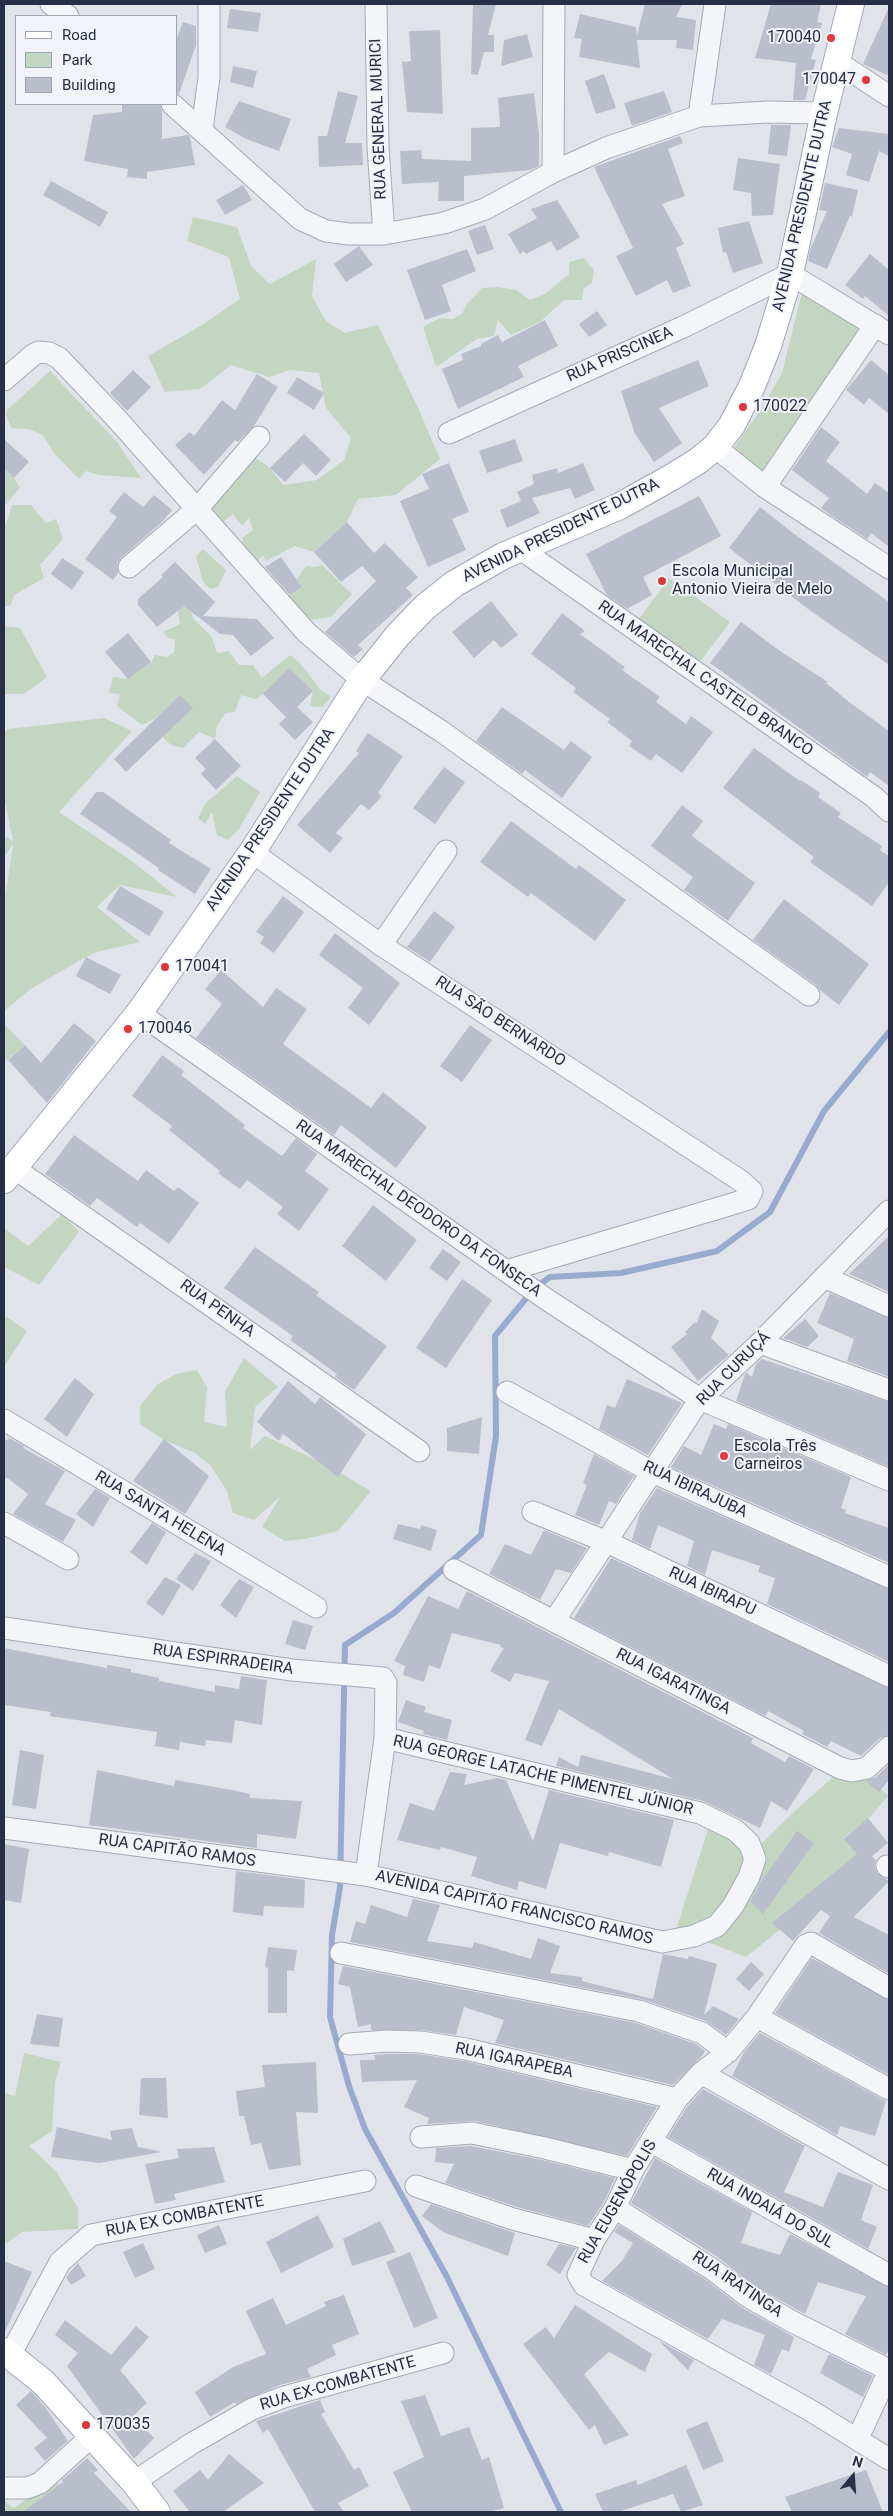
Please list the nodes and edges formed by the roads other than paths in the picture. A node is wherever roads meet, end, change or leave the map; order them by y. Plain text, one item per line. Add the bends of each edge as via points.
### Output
1 (51, 4) edge
2 (209, 4) edge
3 (376, 4) edge
4 (554, 4) edge
5 (715, 4) edge
6 (851, 4) edge
7 (67, 15) edge
8 (836, 62) junction
9 (889, 96) edge
10 (173, 105) edge
11 (824, 113) junction
12 (699, 116) junction
13 (202, 130) junction
14 (553, 172) junction
15 (384, 234) junction
16 (790, 274) junction
17 (882, 330) edge
18 (4, 380) edge
19 (449, 433) dead end
20 (259, 437) dead end
21 (715, 447) junction
22 (765, 487) junction
23 (198, 508) junction
24 (519, 548) junction
25 (129, 567) dead end
26 (889, 568) edge
27 (362, 680) junction
28 (889, 811) edge
29 (446, 851) dead end
30 (252, 852) junction
31 (381, 945) junction
32 (809, 995) dead end
33 (139, 1013) junction
34 (9, 1174) edge
35 (889, 1212) edge
36 (506, 1271) junction
37 (824, 1277) junction
38 (889, 1306) edge
39 (760, 1344) junction
40 (889, 1390) edge
41 (507, 1392) dead end
42 (700, 1399) junction
43 (4, 1420) edge
44 (419, 1451) dead end
45 (652, 1472) junction
46 (889, 1480) edge
47 (533, 1512) dead end
48 (4, 1523) edge
49 (607, 1542) junction
50 (68, 1559) dead end
51 (454, 1570) dead end
52 (889, 1577) edge
53 (316, 1607) dead end
54 (554, 1621) junction
55 (4, 1628) edge
56 (889, 1676) edge
57 (385, 1738) junction
58 (889, 1746) edge
59 (4, 1828) edge
60 (359, 1874) junction
61 (662, 1942) joint
62 (341, 1953) dead end
63 (889, 1988) edge
64 (757, 2017) junction
65 (349, 2044) dead end
66 (728, 2052) junction
67 (701, 2073) junction
68 (889, 2088) edge
69 (677, 2099) junction
70 (420, 2137) dead end
71 (652, 2142) junction
72 (633, 2170) junction
73 (889, 2179) edge
74 (365, 2181) dead end
75 (416, 2186) dead end
76 (615, 2208) junction
77 (594, 2240) junction
78 (889, 2275) edge
79 (7, 2353) edge
80 (443, 2354) dead end
81 (889, 2370) edge
82 (93, 2435) junction
83 (858, 2438) junction
84 (889, 2459) edge
85 (134, 2482) junction
86 (4, 2488) edge
87 (158, 2512) edge

1 - 7 street
2 - 13 street via 209,77
3 - 15 street, RUA GENERAL MURICI via 378,146
4 - 14 street
5 - 12 street
6 - 8 main road, AVENIDA PRESIDENTE DUTRA
8 - 9 street
8 - 11 main road, AVENIDA PRESIDENTE DUTRA
10 - 13 street
11 - 12 street
11 - 16 main road, AVENIDA PRESIDENTE DUTRA
12 - 14 street via 606,148
13 - 15 street via 300,220 326,231
14 - 15 street via 485,209 444,223
16 - 17 street
16 - 19 street, RUA PRISCINEA via 683,327
16 - 21 main road, AVENIDA PRESIDENTE DUTRA via 752,386 732,425
17 - 22 street
18 - 23 street via 39,352 59,358
20 - 23 street
21 - 22 street
21 - 24 main road, AVENIDA PRESIDENTE DUTRA via 692,465 620,506
22 - 26 street
23 - 25 street
23 - 27 street via 307,633
24 - 27 main road, AVENIDA PRESIDENTE DUTRA via 454,584 425,607
24 - 28 street, RUA MARECHAL CASTELO BRANCO
27 - 30 main road, AVENIDA PRESIDENTE DUTRA
27 - 32 street via 441,731
29 - 31 street
30 - 31 street, RUA SÃO BERNARDO
30 - 33 main road, AVENIDA PRESIDENTE DUTRA
31 - 36 street, RUA SÃO BERNARDO via 751,1188 748,1199
33 - 34 main road, AVENIDA PRESIDENTE DUTRA
33 - 36 street, RUA MARECHAL DEODORO DA FONSECA
34 - 44 street, RUA PENHA
35 - 37 street, RUA CURUÇÁ
36 - 42 street, RUA MARECHAL DEODORO DA FONSECA
37 - 38 street
37 - 39 street, RUA CURUÇÁ
39 - 40 street
39 - 42 street, RUA CURUÇÁ
41 - 45 street, RUA IBIRAJUBA
42 - 45 street, RUA CURUÇÁ
42 - 46 street, RUA MARECHAL DEODORO DA FONSECA
43 - 53 street, RUA SANTA HELENA
45 - 49 street, RUA CURUÇÁ
45 - 52 street, RUA IBIRAJUBA
47 - 49 street, RUA IBIRAPU
48 - 50 street
49 - 54 street, RUA CURUÇÁ
49 - 56 street, RUA IBIRAPU
51 - 54 street, RUA IGARATINGA
54 - 58 street, RUA IGARATINGA via 840,1768 867,1768
55 - 57 street, RUA ESPIRRADEIRA via 292,1670 380,1677 385,1680
57 - 60 street
57 - 61 street, RUA GEORGE LATACHE PIMENTEL JÚNIOR via 700,1813 735,1830 749,1843 755,1858 733,1906 718,1926 694,1936
59 - 60 street, RUA CAPITÃO RAMOS
60 - 61 street, AVENIDA CAPITÃO FRANCISCO RAMOS
62 - 66 street via 639,2011 702,2033
63 - 64 street, RUA EUGENÓPOLIS via 811,1943 806,1945
64 - 66 street, RUA EUGENÓPOLIS
64 - 68 street
65 - 69 street, RUA IGARAPEBA via 420,2042 466,2049
66 - 67 street, RUA EUGENÓPOLIS
67 - 69 street, RUA EUGENÓPOLIS
67 - 73 street
69 - 71 street, RUA EUGENÓPOLIS
70 - 72 street via 472,2133
71 - 72 street, RUA EUGENÓPOLIS
71 - 78 street, RUA INDAIÁ DO SUL
72 - 76 street, RUA EUGENÓPOLIS
74 - 79 street, RUA EX COMBATENTE via 91,2235 60,2262
75 - 77 street via 513,2219
76 - 77 street, RUA EUGENÓPOLIS
76 - 81 street, RUA IRATINGA via 692,2255 747,2296
77 - 83 street, RUA EUGENÓPOLIS via 579,2270 578,2275 584,2285
79 - 82 main road via 44,2382
80 - 85 street, RUA EX-COMBATENTE via 284,2397 252,2409
81 - 83 street
82 - 85 main road
82 - 86 street via 40,2483 27,2488
83 - 84 street, RUA EUGENÓPOLIS
85 - 87 main road

